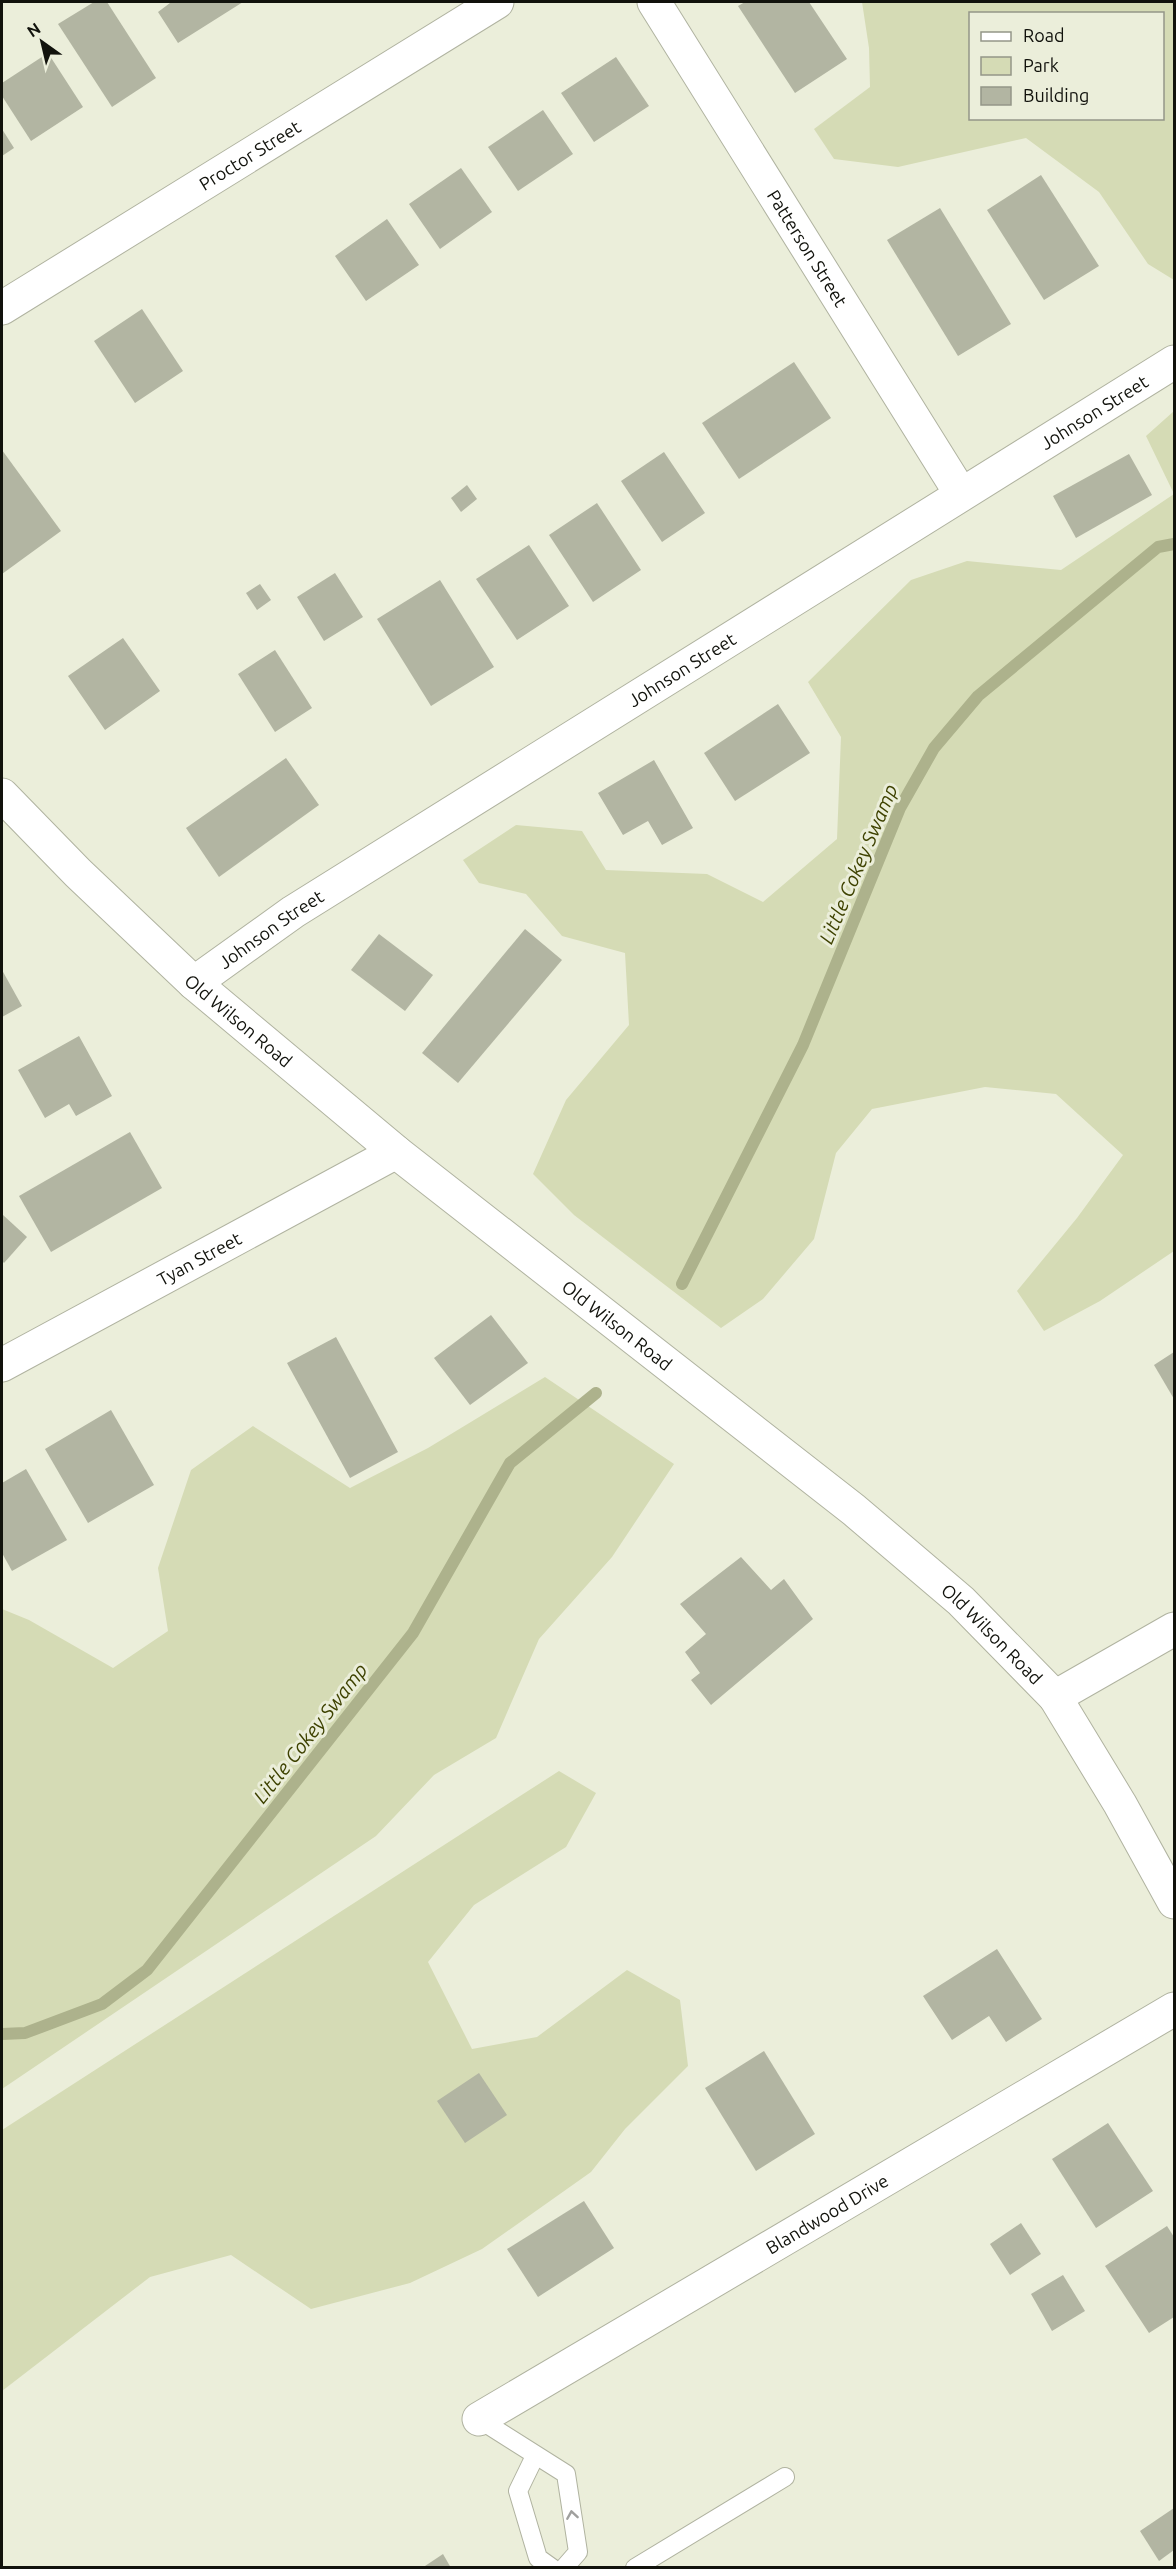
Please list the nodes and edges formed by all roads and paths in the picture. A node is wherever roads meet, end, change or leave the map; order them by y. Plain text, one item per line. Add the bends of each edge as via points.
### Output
1 (497, 2) edge
2 (654, 2) edge
3 (2, 308) edge
4 (1174, 362) edge
5 (961, 494) junction
6 (2, 795) edge
7 (194, 983) junction
8 (396, 1152) junction
9 (2, 1365) edge
10 (1174, 1629) edge
11 (1055, 1697) junction
12 (1174, 1902) edge
13 (1174, 2009) edge
14 (479, 2419) joint
15 (535, 2456) junction
16 (785, 2477) dead end
17 (552, 2568) edge
18 (564, 2568) edge
19 (636, 2568) edge

1 - 3 street, Proctor Street
2 - 5 street, Patterson Street
4 - 5 street, Johnson Street
5 - 7 street, Johnson Street via 293,912
6 - 7 street, Old Wilson Road
7 - 8 street, Old Wilson Road
8 - 9 street, Tyan Street
8 - 11 street, Old Wilson Road via 855,1510 961,1601
10 - 11 street
11 - 12 street, Old Wilson Road
13 - 14 street, Blandwood Drive
14 - 15 lane
15 - 17 lane via 518,2491 538,2558
18 -> 15 lane via 578,2552 566,2474
16 - 19 lane

